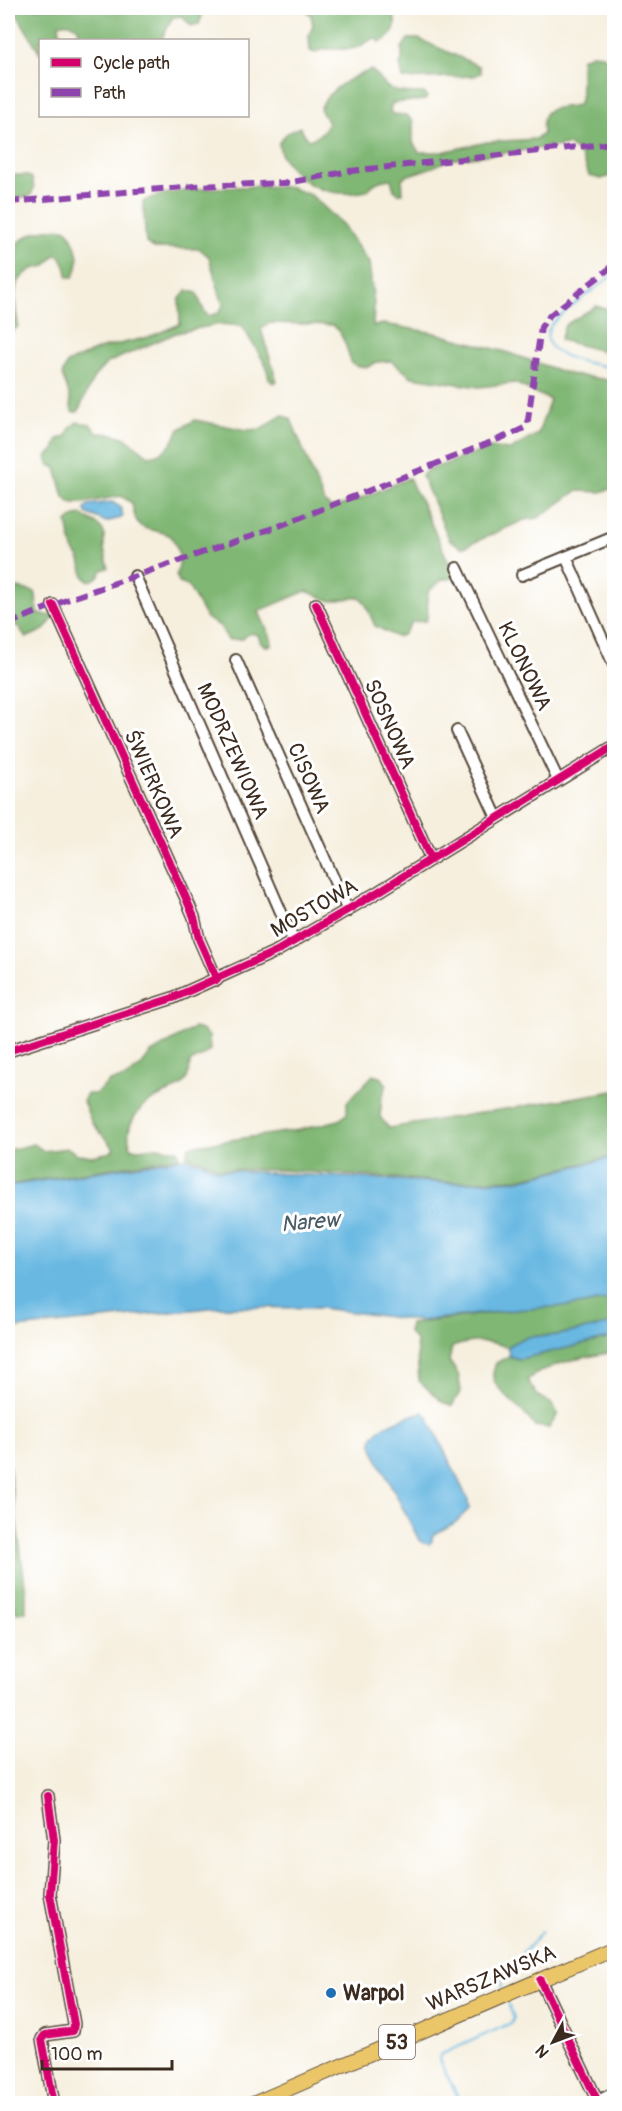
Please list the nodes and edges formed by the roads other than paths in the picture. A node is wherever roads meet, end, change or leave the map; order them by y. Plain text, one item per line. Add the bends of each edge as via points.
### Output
1 (615, 537) edge
2 (566, 557) junction
3 (457, 568) dead end
4 (522, 575) dead end
5 (135, 576) dead end
6 (316, 604) dead end
7 (53, 605) dead end
8 (236, 660) dead end
9 (615, 665) edge
10 (457, 731) dead end
11 (615, 746) edge
12 (558, 780) junction
13 (497, 818) junction
14 (431, 859) junction
15 (348, 911) junction
16 (294, 942) junction
17 (217, 980) junction
18 (8, 1051) edge
19 (48, 1796) dead end
20 (615, 1948) edge
21 (540, 1980) junction
22 (615, 2093) edge
23 (598, 2102) edge
24 (54, 2103) edge
25 (253, 2103) edge

1 - 2 street
2 - 4 street
2 - 9 street
3 - 12 street, KLONOWA
5 - 16 street, MODRZEWIOWA
6 - 14 street, SOSNOWA
7 - 17 street, ŚWIERKOWA via 185,896
8 - 15 street, CISOWA
10 - 13 street
11 - 12 street, MOSTOWA
12 - 13 street, MOSTOWA
13 - 14 street, MOSTOWA
14 - 15 street, MOSTOWA
15 - 16 street, MOSTOWA
16 - 17 street, MOSTOWA
17 - 18 street, MOSTOWA
19 - 24 street via 54,1840 50,1894 74,2024 73,2031 45,2035 42,2039
20 - 21 main road, WARSZAWSKA / 53
21 - 23 street
21 - 25 main road, WARSZAWSKA / 53
22 - 23 street

